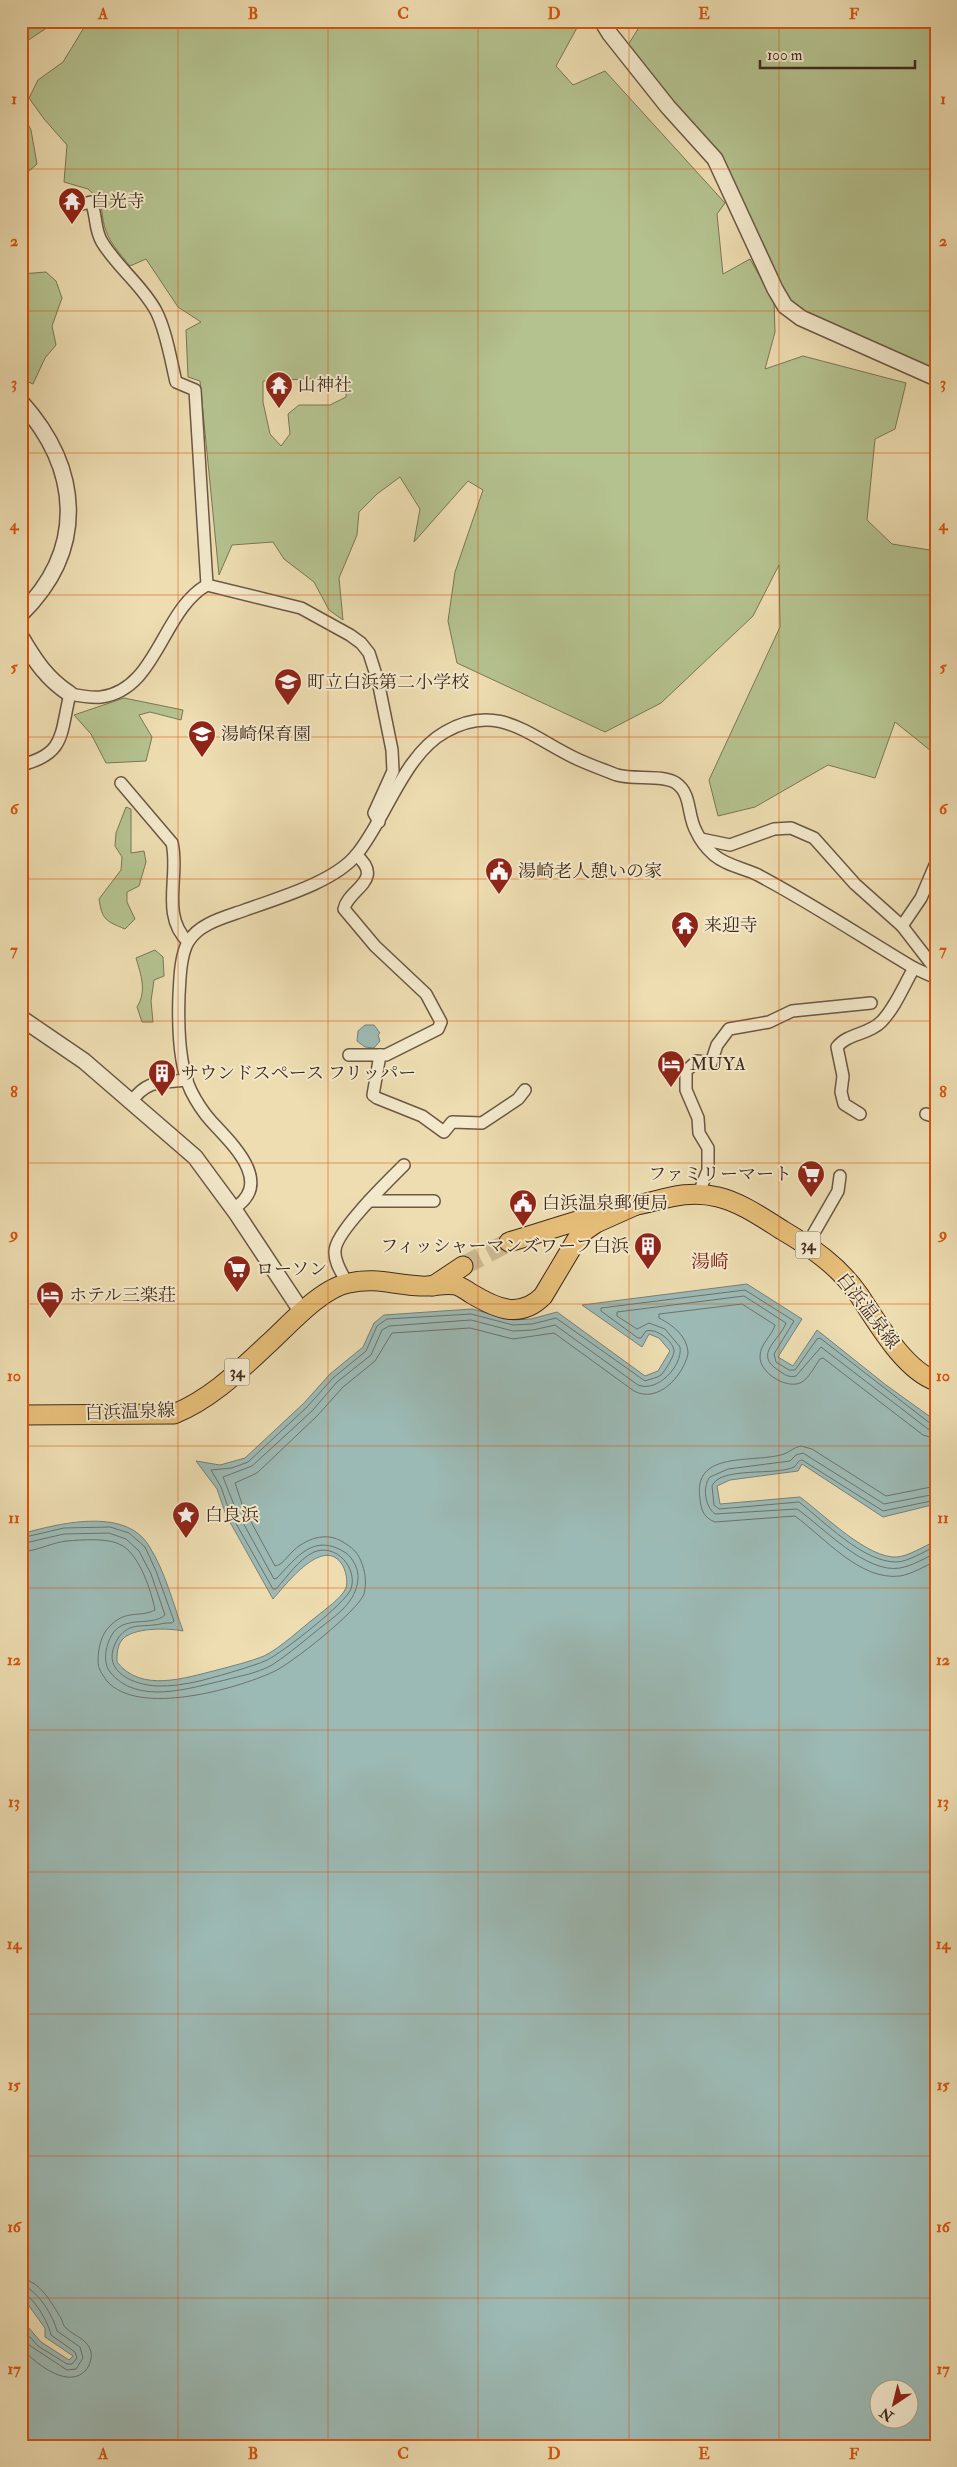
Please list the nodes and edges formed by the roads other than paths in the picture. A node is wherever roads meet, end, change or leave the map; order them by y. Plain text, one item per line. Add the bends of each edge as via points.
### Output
1 (602, 21) edge
2 (78, 205) dead end
3 (936, 378) edge
4 (21, 402) edge
5 (207, 585) junction
6 (21, 614) edge
7 (21, 637) edge
8 (70, 694) junction
9 (21, 764) edge
10 (121, 783) dead end
11 (379, 822) junction
12 (701, 839) junction
13 (356, 855) junction
14 (936, 863) edge
15 (902, 926) junction
16 (188, 942) junction
17 (914, 968) junction
18 (936, 970) edge
19 (936, 978) edge
20 (872, 1003) dead end
21 (21, 1018) edge
22 (380, 1055) junction
23 (349, 1056) dead end
24 (187, 1080) junction
25 (525, 1090) dead end
26 (130, 1102) junction
27 (860, 1114) dead end
28 (404, 1165) dead end
29 (840, 1176) dead end
30 (698, 1195) junction
31 (369, 1201) junction
32 (434, 1201) dead end
33 (634, 1206) junction
34 (234, 1209) junction
35 (509, 1242) tunnel mouth
36 (807, 1245) junction
37 (463, 1266) tunnel mouth
38 (347, 1283) junction
39 (432, 1286) junction
40 (302, 1312) junction
41 (936, 1381) edge
42 (21, 1415) edge

1 - 3 street via 668,107 715,159 785,306 801,318
2 - 5 street via 91,202 102,241 138,283 157,313 176,382 195,390
4 - 6 street via 58,456 69,515 56,567 46,585
5 - 8 street via 180,608 134,681 102,697
5 - 11 street via 301,608 350,635 369,653 392,750 392,776 374,813
7 - 8 street via 41,669 54,684
8 - 9 street via 57,747 46,758
10 - 16 street via 172,843 172,904 183,937
11 - 12 street via 404,777 431,741 476,719 491,719 508,722 577,759 620,776 674,780 685,791 695,830
11 - 13 street
12 - 15 street via 730,845 774,829 791,828 814,838 854,884
12 - 17 street via 722,862 756,874
13 - 16 street via 337,872 216,921 194,934
13 - 22 street via 368,872 360,889 346,902 344,909 375,946 426,994 441,1022 438,1029 402,1048
14 - 15 street via 921,898
15 - 18 street
16 - 24 street via 182,962 179,997
17 - 19 street
17 - 27 street via 881,1022 843,1040 837,1047 844,1104
20 - 30 street via 792,1011 769,1022 729,1029 717,1045 711,1062 697,1061 686,1071 686,1090 698,1118 698,1133 708,1148 708,1170
21 - 26 street via 84,1061
22 - 23 street
22 - 25 street via 373,1095 422,1116 444,1132 452,1122 482,1123 518,1099
24 - 26 street via 148,1085
24 - 34 street via 204,1112 231,1142 248,1168 251,1189 243,1204
26 - 34 street via 195,1157
28 - 31 street
29 - 36 street via 838,1191
30 - 33 main road, 白浜温泉線 / 34 via 681,1194
30 - 36 main road, 白浜温泉線 / 34 via 726,1200
31 - 32 street
31 - 38 street via 334,1250 336,1262
33 - 35 main road, 白浜温泉線 / 34
33 - 39 main road, 白浜温泉線 / 34 via 580,1234 543,1296 529,1307 509,1311 456,1285
34 - 40 street
36 - 41 main road, 白浜温泉線 / 34 via 835,1267 852,1286 902,1355
37 - 39 main road
38 - 39 main road, 白浜温泉線 / 34 via 374,1279 409,1286
38 - 40 main road, 白浜温泉線 / 34 via 334,1288
40 - 42 main road, 白浜温泉線 / 34 via 219,1388 197,1405 174,1414

